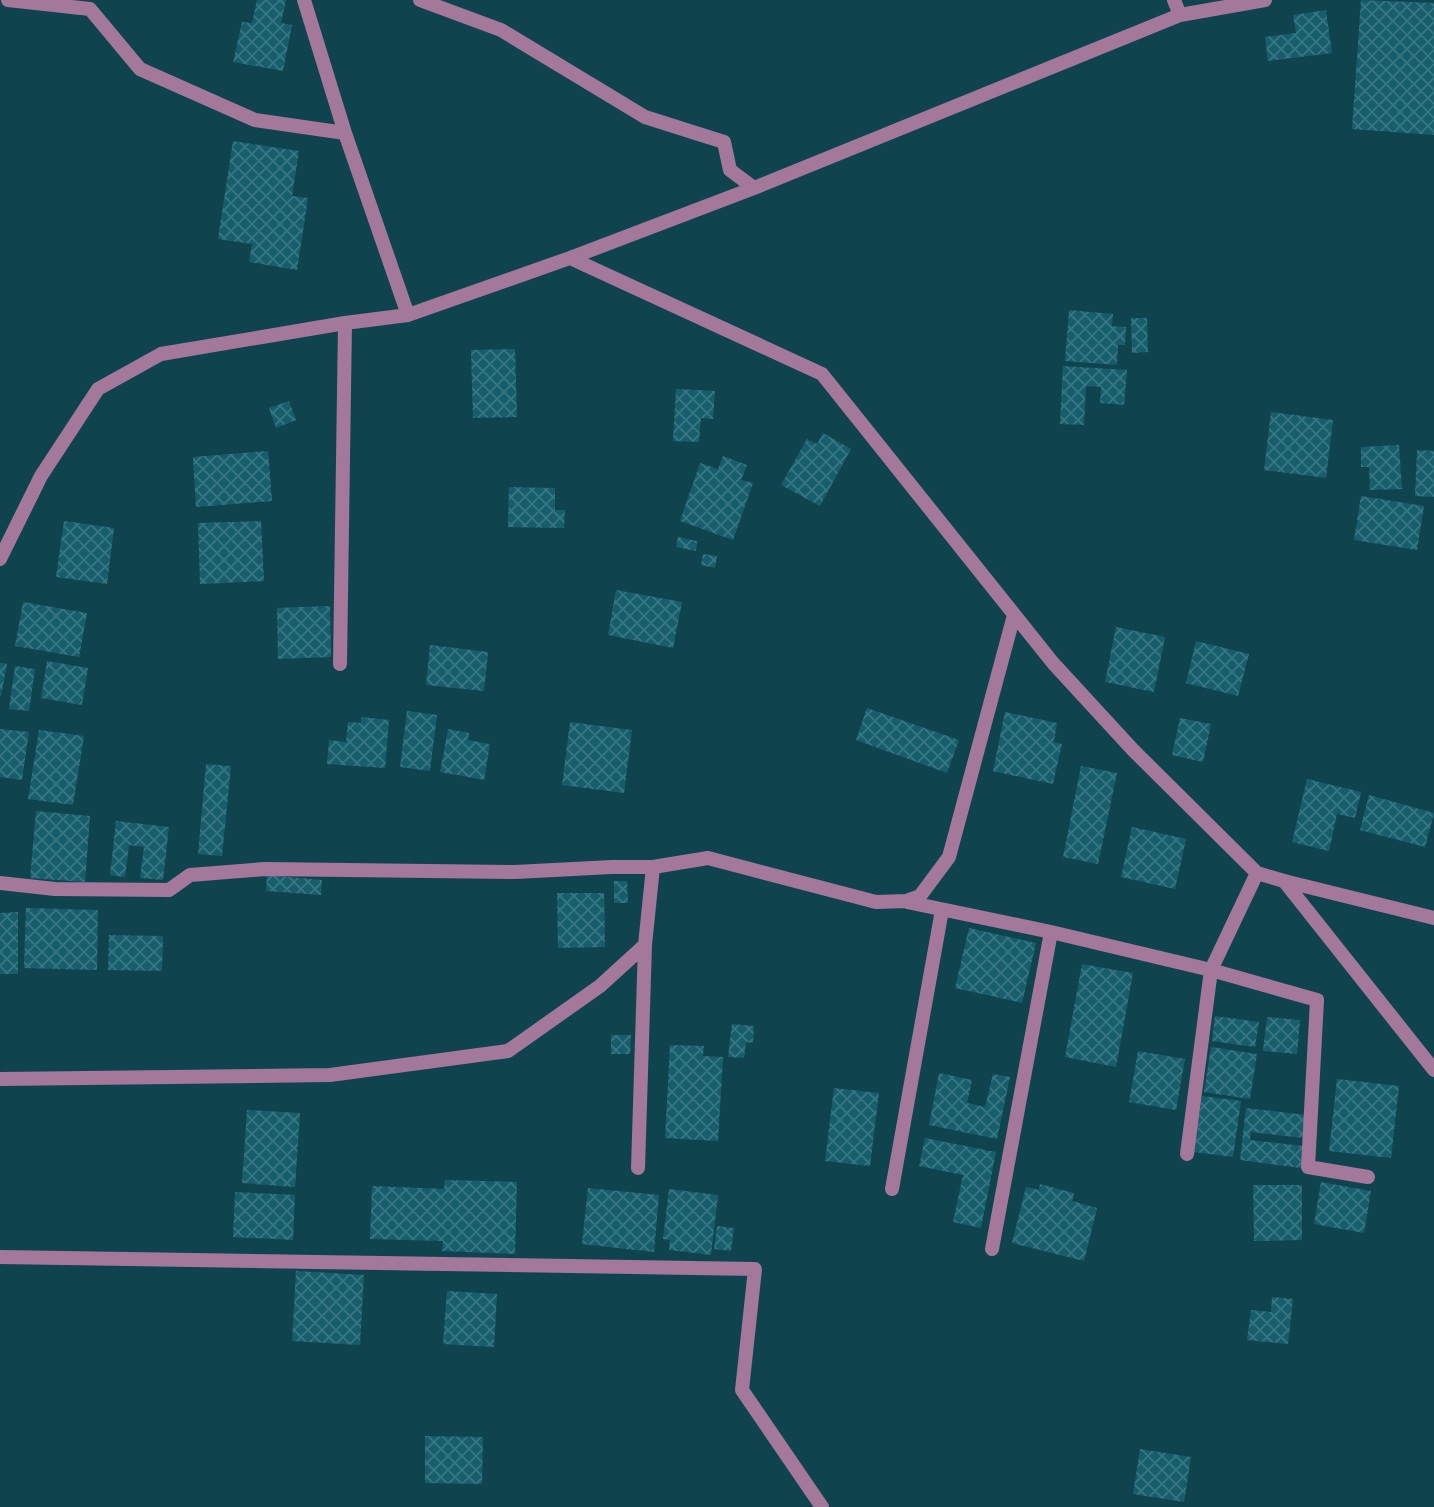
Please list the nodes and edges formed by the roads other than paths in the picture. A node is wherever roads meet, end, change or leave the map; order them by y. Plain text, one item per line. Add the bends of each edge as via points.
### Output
1 (8, 0) edge
2 (304, 0) edge
3 (421, 0) edge
4 (1174, 0) edge
5 (1265, 0) edge
6 (1180, 15) junction
7 (345, 133) junction
8 (754, 188) junction
9 (570, 258) junction
10 (408, 315) junction
11 (345, 323) junction
12 (0, 559) edge
13 (1014, 615) junction
14 (340, 664) dead end
15 (653, 867) junction
16 (1257, 873) junction
17 (1284, 881) junction
18 (0, 883) edge
19 (906, 901) junction
20 (942, 910) junction
21 (1434, 918) edge
22 (1051, 932) junction
23 (645, 945) junction
24 (1211, 970) junction
25 (1434, 1070) edge
26 (0, 1079) edge
27 (1187, 1154) dead end
28 (639, 1168) dead end
29 (1368, 1177) dead end
30 (892, 1189) dead end
31 (992, 1249) dead end
32 (0, 1257) edge
33 (822, 1507) edge

1 - 7 street via 90,9 139,69 255,120
2 - 7 street
3 - 8 street via 501,30 645,117 723,142 730,170
4 - 6 street
5 - 6 street
6 - 8 street
7 - 10 street
8 - 9 street
9 - 10 street
9 - 13 street via 822,374
10 - 11 street
11 - 12 street via 161,354 98,389 41,476
11 - 14 street
13 - 16 street via 1124,740
13 - 19 street via 949,857 920,896
15 - 18 street via 515,872 265,869 190,875 169,890 55,889
15 - 19 street via 708,858 876,902
15 - 23 street
16 - 17 street
16 - 24 street
17 - 21 street
17 - 25 street
19 - 20 street
20 - 22 street
20 - 30 street
22 - 24 street
22 - 31 street
23 - 26 street via 600,986 508,1051 330,1075
23 - 28 street
24 - 27 street
24 - 29 street via 1317,1000 1308,1167
32 - 33 street via 755,1269 741,1390

